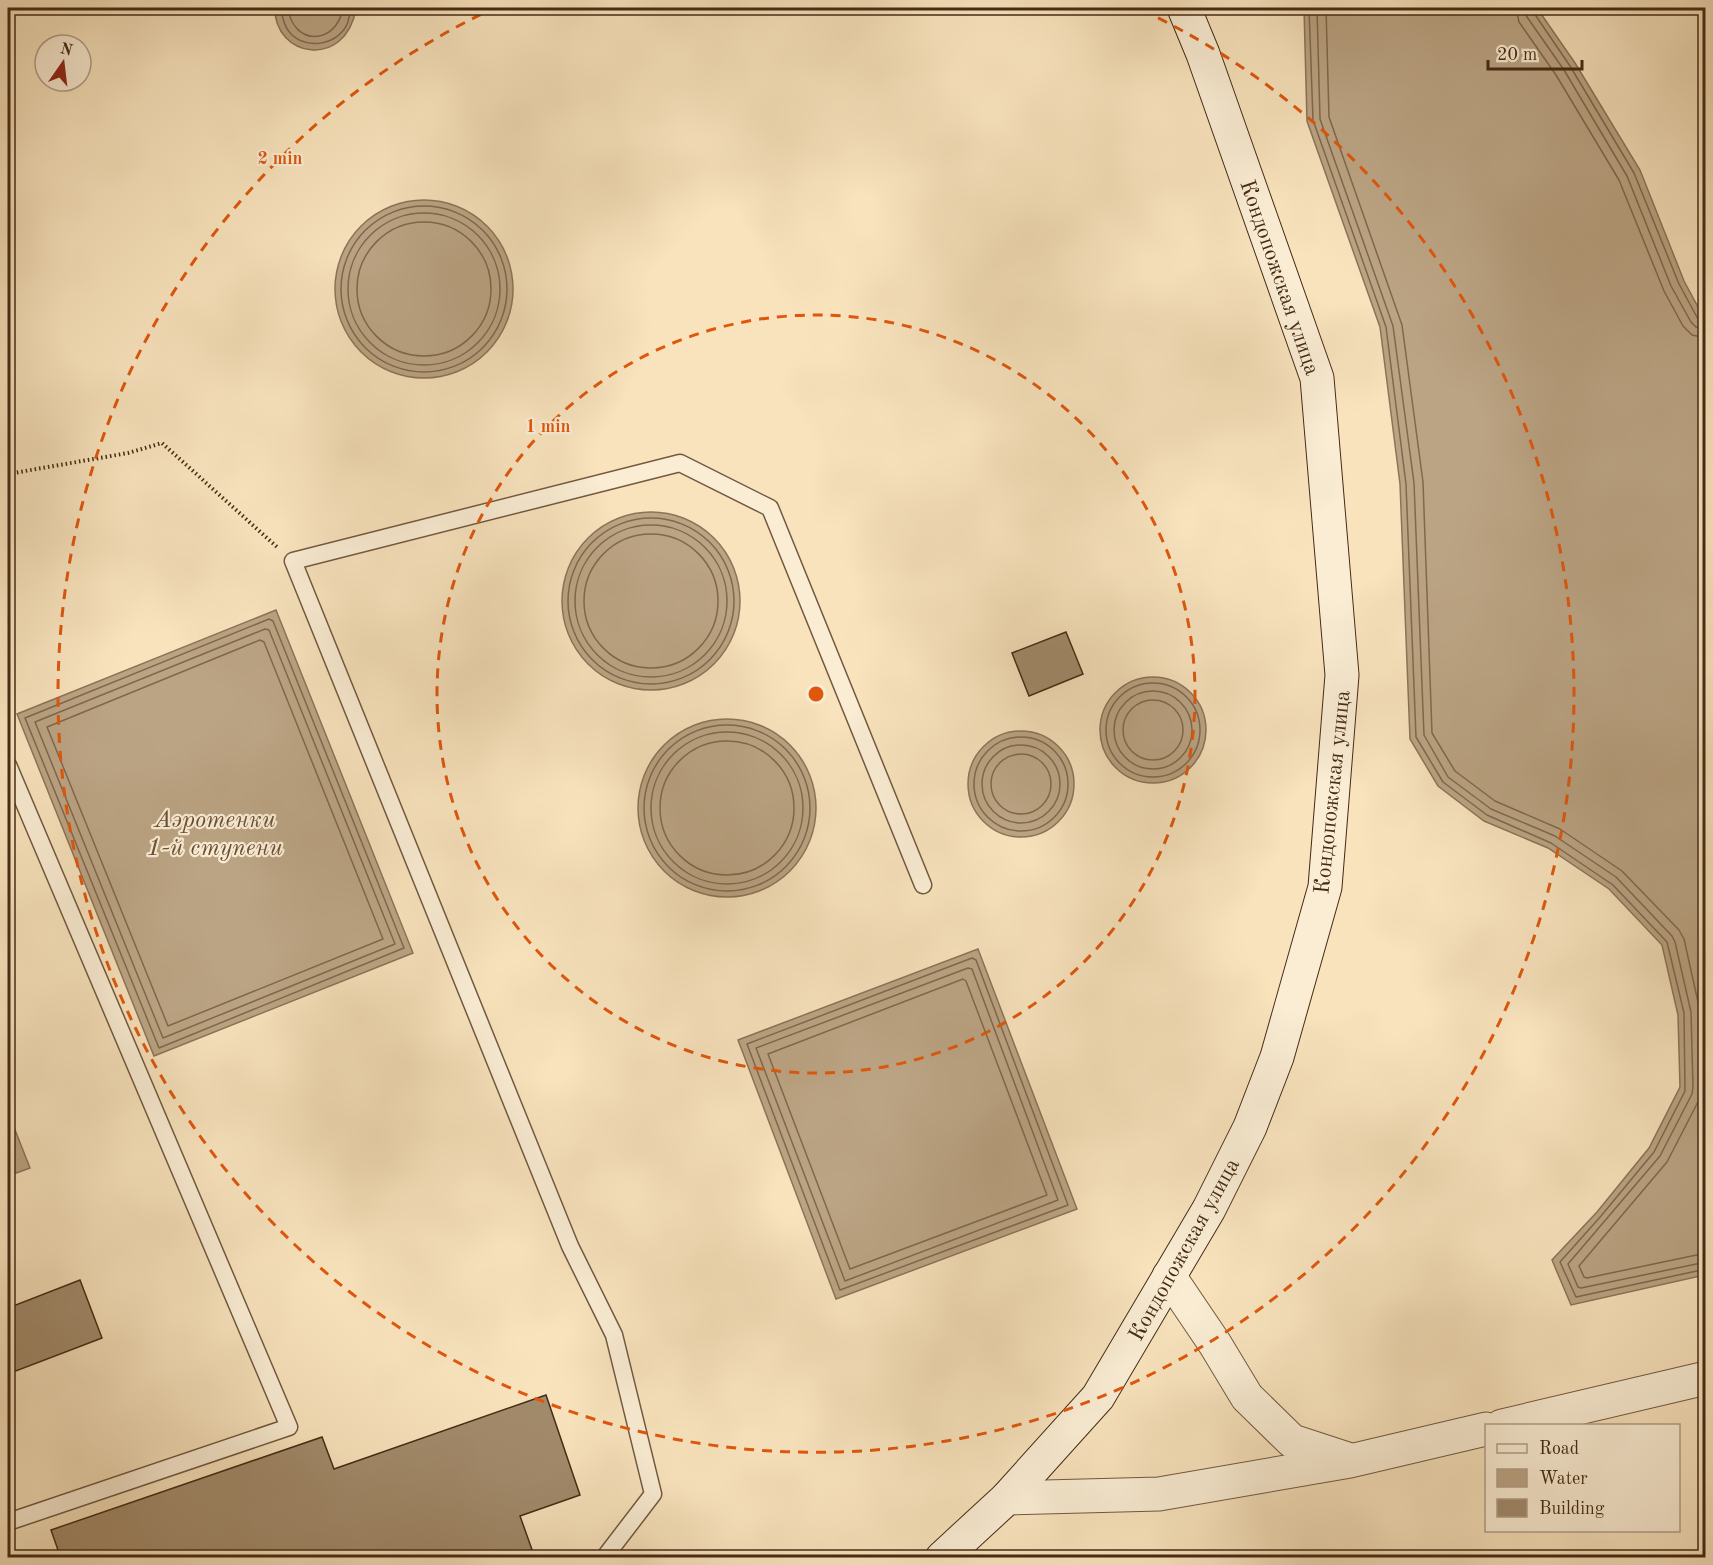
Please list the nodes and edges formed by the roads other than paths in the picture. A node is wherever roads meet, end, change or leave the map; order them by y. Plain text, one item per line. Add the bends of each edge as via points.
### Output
1 (1184, 8) edge
2 (8, 765) edge
3 (922, 885) dead end
4 (1169, 1276) junction
5 (1706, 1378) edge
6 (1506, 1424) edge
7 (1485, 1429) edge
8 (1350, 1461) junction
9 (1007, 1498) junction
10 (8, 1522) edge
11 (604, 1557) edge
12 (942, 1557) edge

1 - 4 street, Кондопожская улица via 1317,378 1342,675 1325,887 1277,1057 1250,1127 1209,1209
2 - 10 lane via 289,1427
3 - 11 lane via 770,508 680,463 293,561 570,1246 614,1335 652,1494
4 - 8 street via 1247,1397 1292,1441
4 - 9 street, Кондопожская улица via 1098,1396
5 - 6 street
7 - 8 street
8 - 9 street via 1159,1494
9 - 12 street, Кондопожская улица

